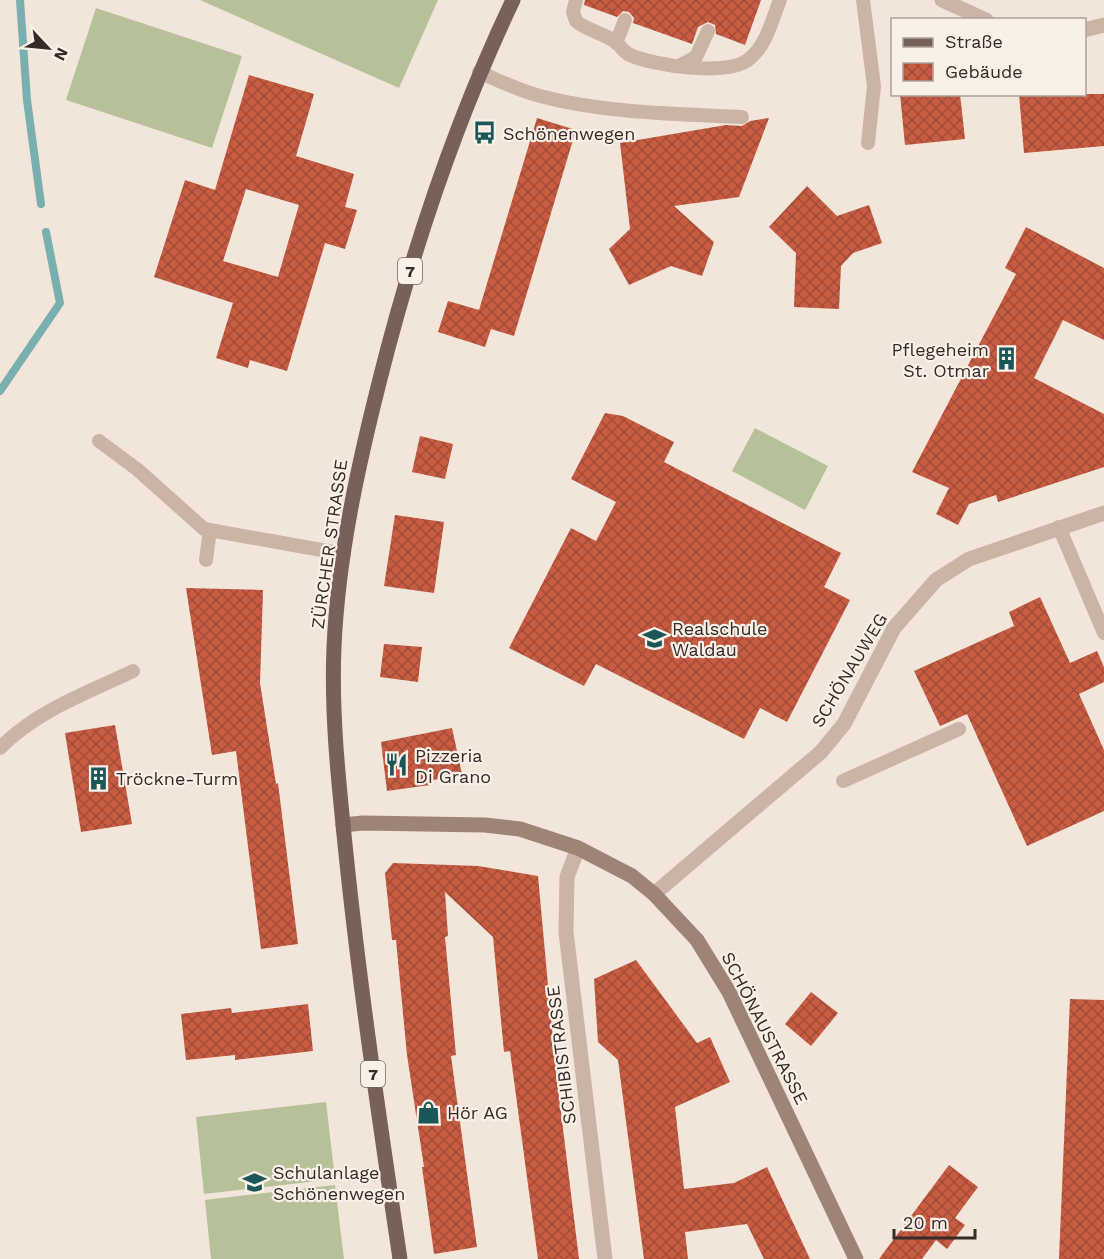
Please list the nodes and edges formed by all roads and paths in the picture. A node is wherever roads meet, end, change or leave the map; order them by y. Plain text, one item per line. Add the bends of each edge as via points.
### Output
1 (513, 0) edge
2 (576, 0) edge
3 (780, 0) edge
4 (863, 0) edge
5 (942, 0) edge
6 (982, 18) edge
7 (625, 20) dead end
8 (708, 31) dead end
9 (616, 43) junction
10 (679, 66) junction
11 (479, 72) junction
12 (742, 117) dead end
13 (868, 143) dead end
14 (99, 441) dead end
15 (1104, 513) edge
16 (1059, 527) junction
17 (210, 530) junction
18 (344, 554) junction
19 (206, 560) dead end
20 (1104, 633) edge
21 (133, 671) dead end
22 (959, 729) dead end
23 (0, 748) edge
24 (843, 782) dead end
25 (343, 825) junction
26 (578, 848) junction
27 (654, 894) junction
28 (400, 1259) edge
29 (605, 1259) edge
30 (856, 1259) edge

1 - 11 main road, ZÜRCHER STRASSE / 7
2 - 9 lane via 576,21
3 - 10 lane via 762,45 742,64
4 - 13 lane via 874,86
5 - 6 street
7 - 9 lane
8 - 10 lane via 696,57
9 - 10 lane via 636,57
11 - 12 lane via 558,100 654,113
11 - 18 main road, ZÜRCHER STRASSE / 7 via 445,161 392,332 366,435
14 - 17 lane
15 - 16 street, SCHÖNAUWEG
16 - 20 lane
16 - 27 street, SCHÖNAUWEG via 969,559 936,580 894,628 843,724 821,752
17 - 18 lane
17 - 19 lane
18 - 25 main road, ZÜRCHER STRASSE / 7 via 334,649
21 - 23 lane via 55,708 17,730
22 - 24 lane
25 - 26 street, SCHÖNAUSTRASSE via 485,825 520,829
25 - 28 main road, ZÜRCHER STRASSE / 7
26 - 27 street, SCHÖNAUSTRASSE via 632,876
26 - 29 street, SCHIBISTRASSE via 567,877 566,932
27 - 30 street, SCHÖNAUSTRASSE via 697,940 729,992

